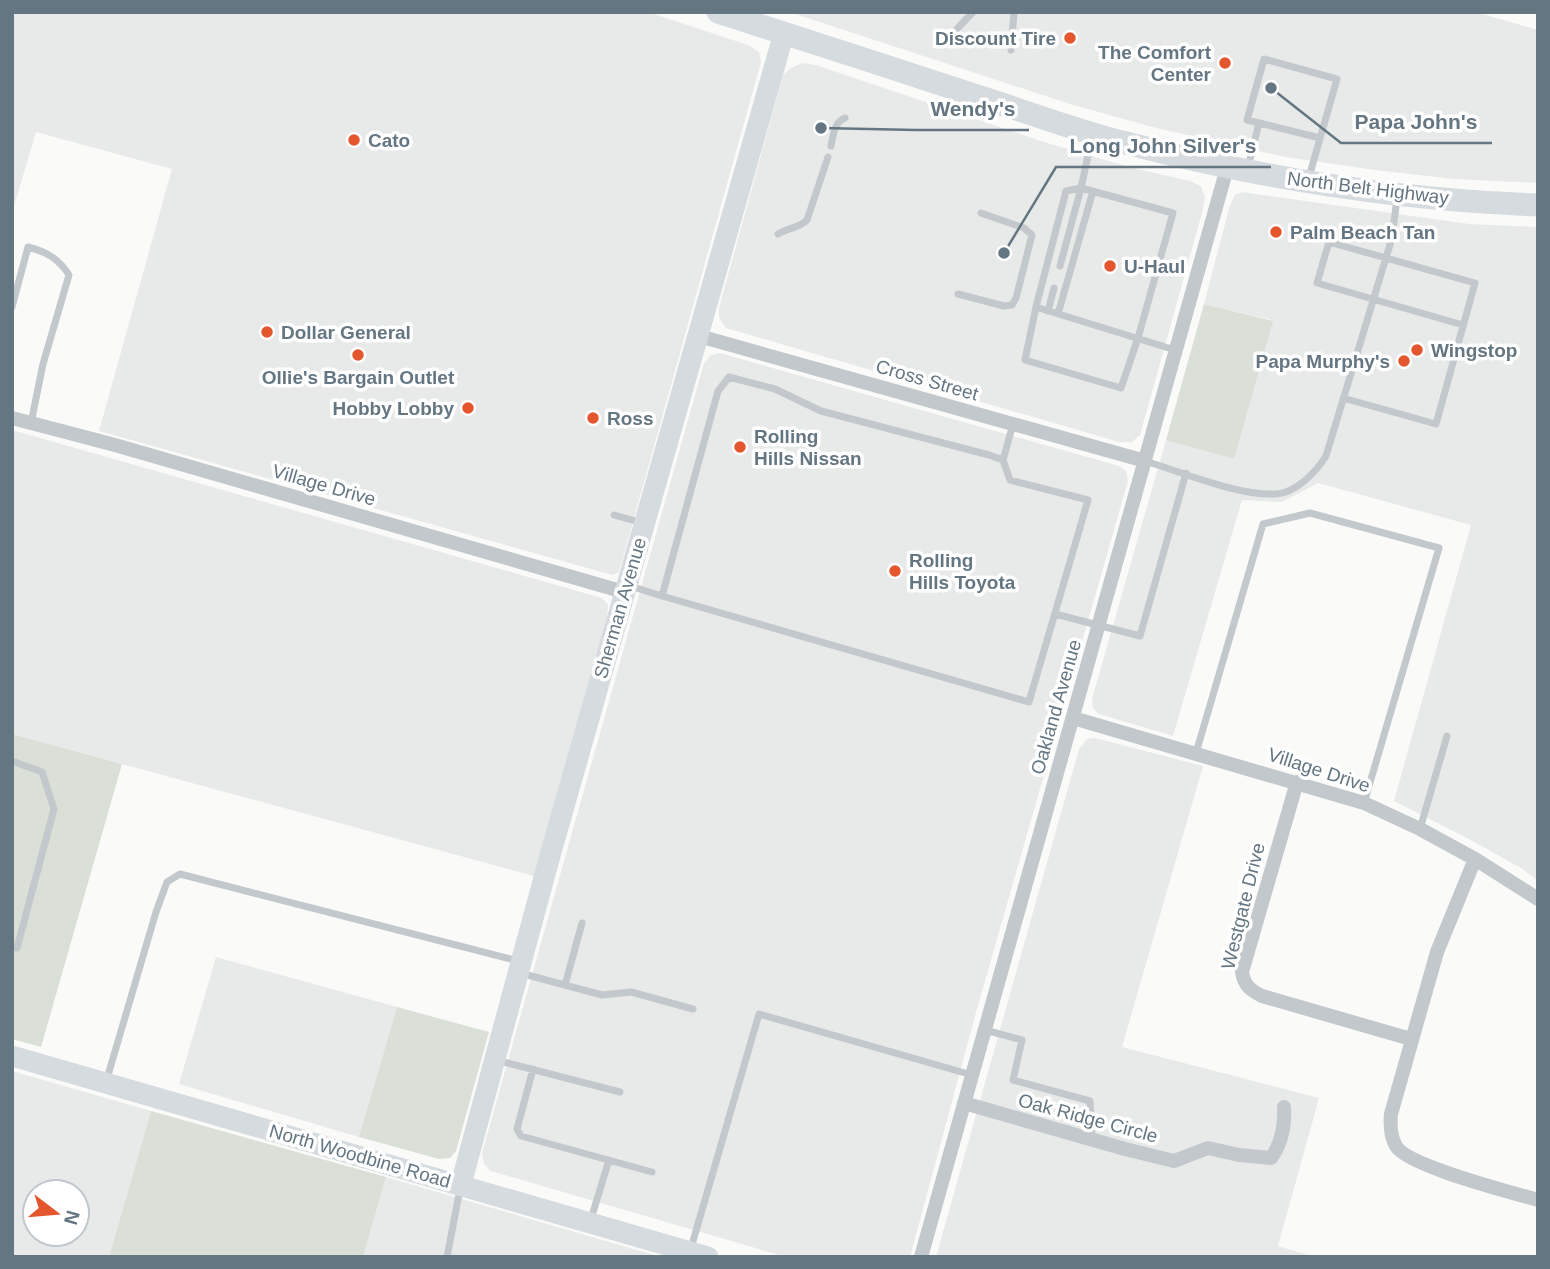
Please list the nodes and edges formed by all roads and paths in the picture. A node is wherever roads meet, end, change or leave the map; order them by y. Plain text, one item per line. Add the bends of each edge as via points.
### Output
1 (718, 12) edge
2 (973, 12) edge
3 (1014, 12) edge
4 (957, 29) dead end
5 (784, 33) junction
6 (1011, 50) dead end
7 (845, 118) dead end
8 (1259, 123) junction
9 (1093, 133) junction
10 (1320, 138) junction
11 (831, 146) dead end
12 (828, 156) dead end
13 (1237, 169) junction
14 (1308, 181) junction
15 (1081, 188) junction
16 (1093, 191) junction
17 (1398, 194) junction
18 (1538, 205) edge
19 (981, 213) dead end
20 (778, 234) dead end
21 (1386, 258) junction
22 (1060, 266) dead end
23 (1054, 288) dead end
24 (958, 294) dead end
25 (1373, 299) junction
26 (12, 307) edge
27 (1036, 307) junction
28 (1048, 311) junction
29 (1058, 314) junction
30 (1463, 325) junction
31 (699, 336) junction
32 (1138, 338) junction
33 (1175, 350) junction
34 (1343, 398) junction
35 (12, 418) edge
36 (31, 423) junction
37 (1013, 424) junction
38 (1003, 460) junction
39 (1145, 461) junction
40 (1186, 473) junction
41 (614, 515) dead end
42 (644, 523) junction
43 (625, 589) junction
44 (662, 596) junction
45 (1055, 614) junction
46 (1099, 625) junction
47 (1073, 718) junction
48 (1447, 736) dead end
49 (1196, 753) junction
50 (12, 761) edge
51 (1297, 782) junction
52 (1364, 803) junction
53 (1420, 829) junction
54 (1475, 859) junction
55 (1538, 899) edge
56 (582, 923) dead end
57 (12, 947) edge
58 (520, 967) junction
59 (565, 985) junction
60 (693, 1009) dead end
61 (985, 1030) junction
62 (1411, 1040) junction
63 (12, 1056) edge
64 (495, 1060) junction
65 (533, 1069) junction
66 (972, 1075) junction
67 (106, 1083) junction
68 (620, 1092) dead end
69 (964, 1103) junction
70 (1284, 1107) dead end
71 (1092, 1140) junction
72 (608, 1160) junction
73 (652, 1172) dead end
74 (461, 1184) junction
75 (1538, 1200) edge
76 (590, 1223) junction
77 (696, 1255) edge
78 (447, 1257) edge
79 (921, 1257) edge

1 - 5 main road, North Belt Highway
2 - 4 lane
3 - 6 lane
5 - 9 main road, North Belt Highway
5 - 31 street, Sherman Avenue
7 - 11 lane via 836,126
8 - 10 lane
8 - 10 lane via 1247,120 1264,59 1337,79
8 - 13 lane
9 - 13 main road, North Belt Highway
9 - 15 lane
10 - 14 lane
12 - 20 lane via 807,220
13 - 14 main road, North Belt Highway
13 - 33 street, Oakland Avenue
14 - 17 main road, North Belt Highway
15 - 16 lane
15 - 22 lane
15 - 27 lane via 1066,191
16 - 29 lane
16 - 32 lane via 1173,213
17 - 18 main road, North Belt Highway
17 - 21 lane
19 - 24 lane via 1032,235 1020,284 1012,305
21 - 25 lane
21 - 25 lane via 1329,242 1317,283
21 - 30 lane via 1475,283
23 - 28 lane
25 - 30 lane
25 - 34 lane
26 - 36 lane via 28,247 60,261 69,275
27 - 28 lane
27 - 32 lane via 1025,360 1121,388
28 - 29 lane
29 - 32 lane
30 - 34 lane via 1436,424
31 - 37 street, Cross Street
31 - 42 street, Sherman Avenue
32 - 33 lane
33 - 39 street, Oakland Avenue
34 - 40 lane via 1326,456 1300,484 1278,494 1245,491
35 - 36 street, Village Drive
36 - 43 street, Village Drive
37 - 38 lane
37 - 39 street, Cross Street
38 - 44 lane via 821,411 775,389 729,377 718,391
38 - 45 lane via 1010,480 1088,500
39 - 40 lane
39 - 46 street, Oakland Avenue
40 - 46 lane via 1140,636
41 - 42 lane
42 - 43 street, Sherman Avenue
43 - 44 lane
43 - 58 street, Sherman Avenue
44 - 45 lane via 1029,702
45 - 46 lane
46 - 47 street, Oakland Avenue
47 - 49 street, Village Drive
47 - 61 street, Oakland Avenue
48 - 53 lane
49 - 51 street, Village Drive
49 - 52 lane via 1263,524 1310,513 1439,548
50 - 57 lane via 42,772 54,809 17,948
51 - 52 street, Village Drive
51 - 62 street, Westgate Drive via 1242,972 1244,983 1262,996
52 - 53 street, Village Drive
53 - 54 street, Village Drive
54 - 55 street, Village Drive
54 - 62 street via 1437,952
56 - 59 lane
58 - 59 lane
58 - 64 street, Sherman Avenue
58 - 67 lane via 180,874 167,882 156,912
59 - 60 lane via 601,995 631,992
61 - 66 street, Oakland Avenue
61 - 71 lane via 1021,1040 1013,1080 1090,1101
62 - 75 street via 1391,1114 1396,1148 1434,1168
63 - 67 street, North Woodbine Road
64 - 65 lane
64 - 74 street, Sherman Avenue
65 - 68 lane
65 - 72 lane via 517,1129 522,1136
66 - 69 street, Oakland Avenue
66 - 77 lane via 759,1014
67 - 74 street, North Woodbine Road
69 - 71 street, Oak Ridge Circle
69 - 79 street, Oakland Avenue
70 - 71 street, Oak Ridge Circle via 1285,1123 1270,1158 1209,1148 1174,1161
72 - 73 lane
72 - 76 lane
74 - 76 street, North Woodbine Road
74 - 78 lane
76 - 77 street, North Woodbine Road

